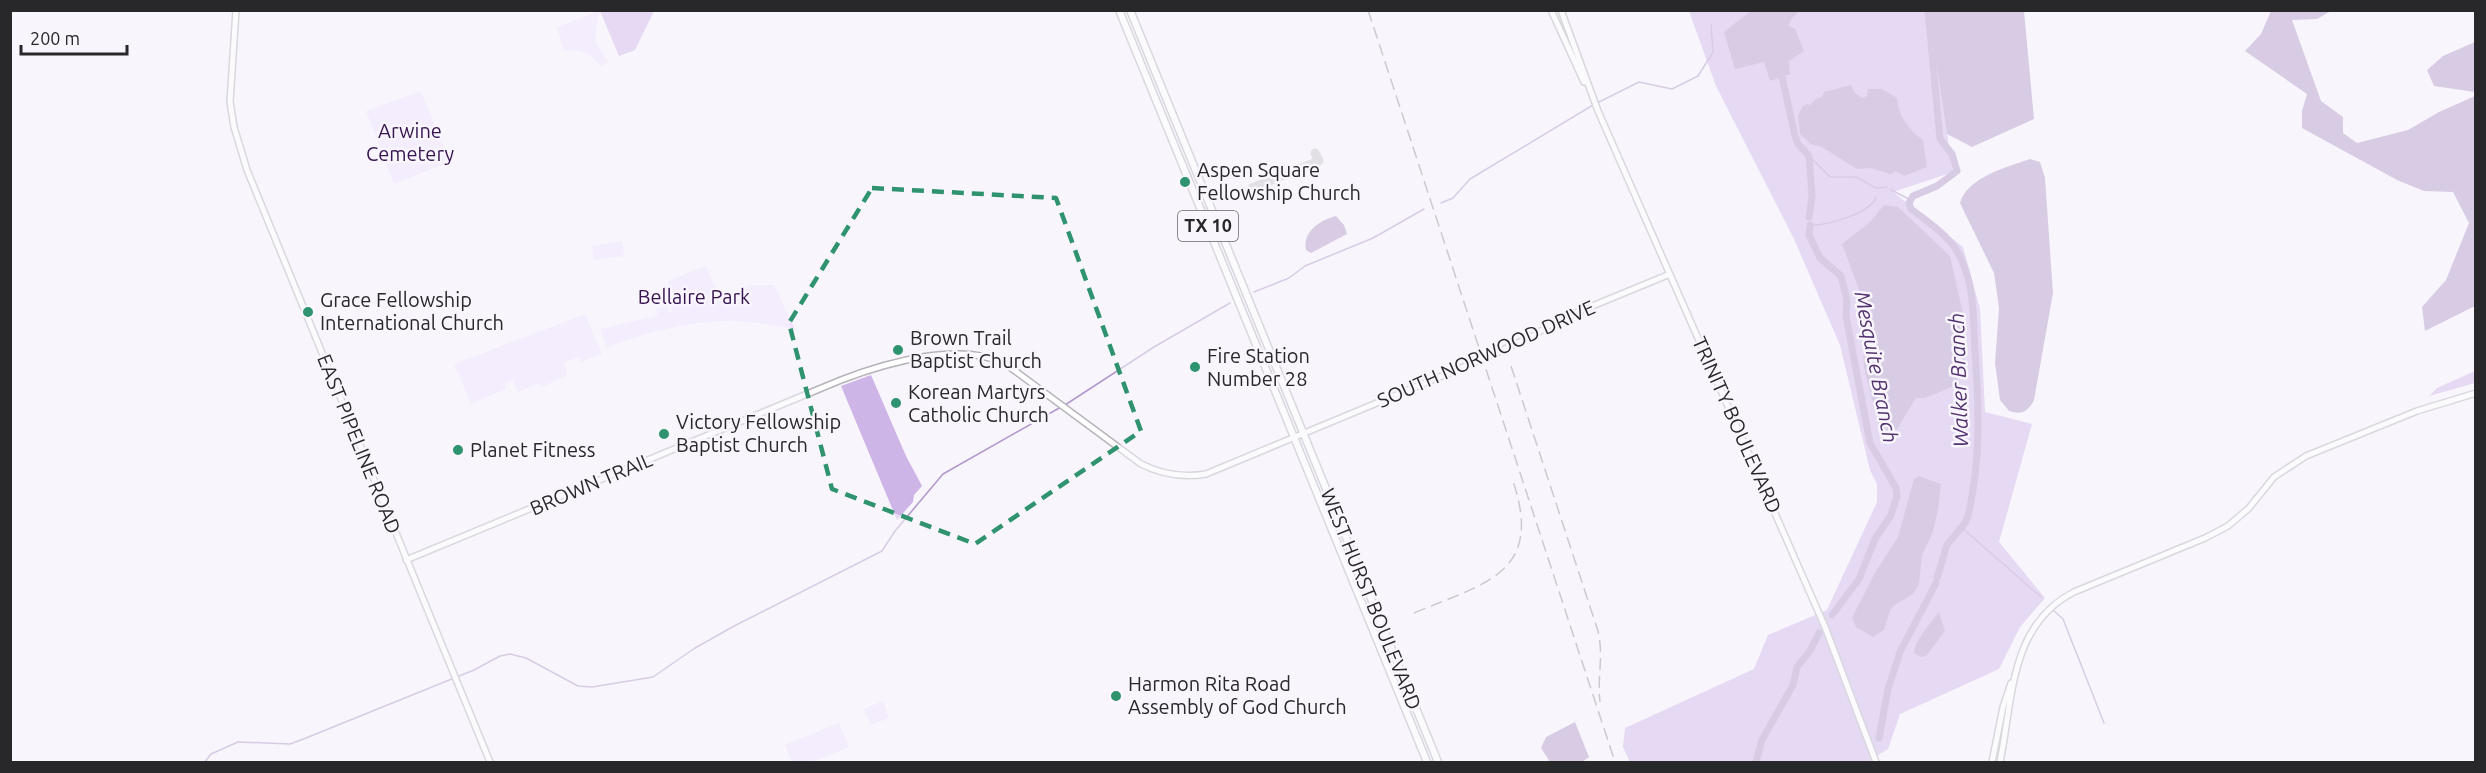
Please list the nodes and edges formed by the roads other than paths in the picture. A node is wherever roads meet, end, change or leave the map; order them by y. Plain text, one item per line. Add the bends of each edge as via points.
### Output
1 (236, 10) edge
2 (1119, 10) edge
3 (1130, 10) edge
4 (1551, 10) edge
5 (1561, 10) edge
6 (1590, 91) junction
7 (1670, 274) junction
8 (2475, 393) edge
9 (1303, 435) junction
10 (1294, 439) junction
11 (1197, 476) joint
12 (406, 560) junction
13 (2017, 664) junction
14 (490, 762) edge
15 (1427, 762) edge
16 (1438, 762) edge
17 (1876, 762) edge
18 (1992, 762) edge
19 (2000, 762) edge

1 - 12 main road, EAST PIPELINE ROAD via 230,102 239,146
2 - 10 main road, TX 10
3 - 9 main road, TX 10
4 - 6 main road, TRINITY BOULEVARD
5 - 6 main road, TRINITY BOULEVARD
6 - 7 main road, TRINITY BOULEVARD
7 - 9 main road, SOUTH NORWOOD DRIVE
7 - 17 main road, TRINITY BOULEVARD via 1821,619
8 - 13 main road via 2417,411 2300,459 2274,477 2228,526 2062,598 2033,627
9 - 10 main road, SOUTH NORWOOD DRIVE
9 - 16 main road, WEST HURST BOULEVARD / TX 10
10 - 11 main road, SOUTH NORWOOD DRIVE
10 - 15 main road, WEST HURST BOULEVARD / TX 10
11 - 12 main road, BROWN TRAIL via 1163,473 1141,464 1007,365 993,358 961,354 907,360 841,380
12 - 14 main road, EAST PIPELINE ROAD
13 - 18 main road
13 - 19 main road

